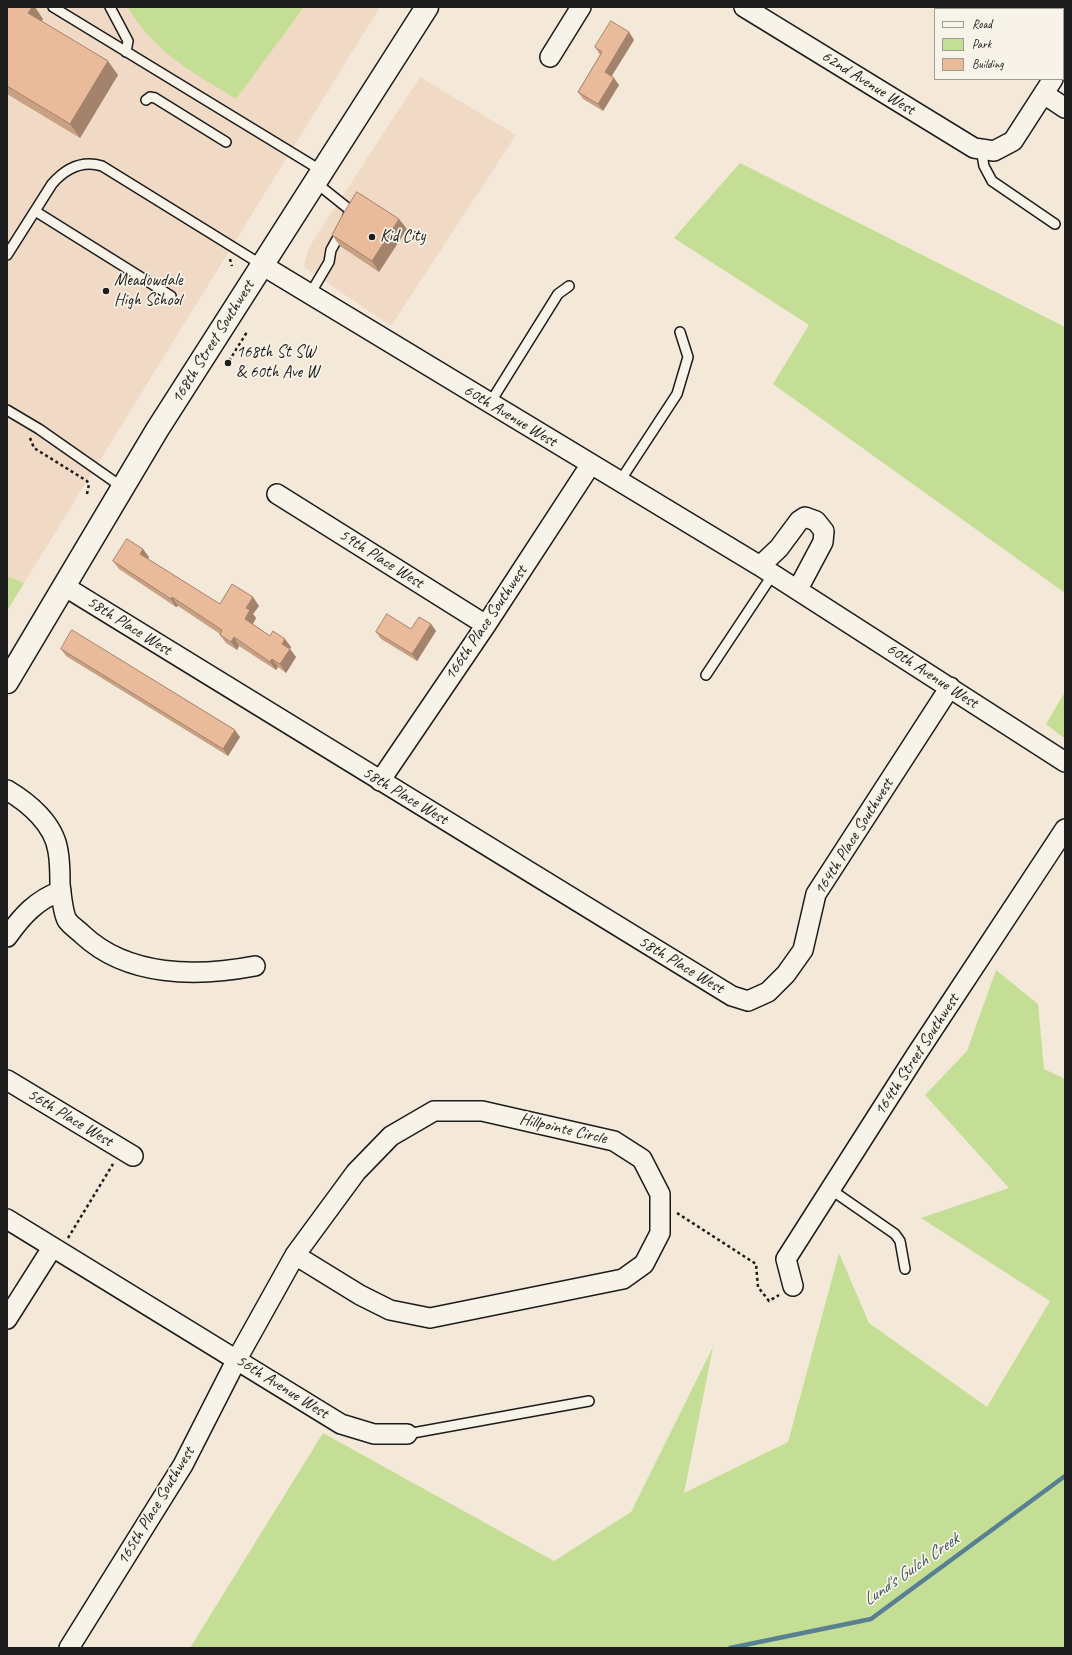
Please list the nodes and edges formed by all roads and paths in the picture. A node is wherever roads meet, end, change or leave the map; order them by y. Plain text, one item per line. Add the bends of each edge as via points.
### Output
1 (53, 7) edge
2 (110, 7) edge
3 (427, 7) edge
4 (582, 7) edge
5 (744, 7) edge
6 (126, 52) junction
7 (550, 57) dead end
8 (1048, 86) edge
9 (146, 100) dead end
10 (1065, 108) edge
11 (226, 142) dead end
12 (987, 150) junction
13 (319, 177) junction
14 (35, 211) junction
15 (1055, 224) dead end
16 (7, 255) edge
17 (262, 265) junction
18 (570, 286) dead end
19 (310, 294) junction
20 (171, 296) dead end
21 (247, 332) dead end
22 (680, 332) dead end
23 (229, 361) dead end
24 (490, 403) junction
25 (7, 410) edge
26 (29, 436) dead end
27 (591, 464) junction
28 (620, 481) junction
29 (122, 487) junction
30 (87, 494) dead end
31 (277, 494) dead end
32 (766, 570) junction
33 (64, 586) junction
34 (798, 589) junction
35 (486, 625) junction
36 (706, 675) dead end
37 (7, 682) edge
38 (950, 688) junction
39 (1065, 762) edge
40 (380, 781) junction
41 (7, 790) edge
42 (1065, 829) edge
43 (61, 891) junction
44 (7, 937) edge
45 (255, 966) dead end
46 (748, 1001) joint
47 (7, 1080) edge
48 (127, 1153) joint
49 (830, 1189) junction
50 (660, 1209) junction
51 (7, 1219) edge
52 (56, 1250) junction
53 (295, 1255) junction
54 (905, 1269) dead end
55 (793, 1286) joint
56 (7, 1319) edge
57 (237, 1359) junction
58 (588, 1401) dead end
59 (407, 1434) joint
60 (69, 1648) edge

1 - 6 lane
2 - 6 lane via 128,41
3 - 13 main road, 168th Street Southwest
4 - 7 street
5 - 12 street, 62nd Avenue West via 974,148
6 - 13 lane
8 - 10 street
8 - 12 street via 1013,140
9 - 11 lane via 154,98
12 - 15 lane via 984,166 992,181
13 - 17 main road, 168th Street Southwest
13 - 19 lane via 350,210 331,250 329,262
14 - 16 lane
14 - 17 lane via 61,174 91,163 102,166
14 - 20 lane
17 - 19 street, 60th Avenue West
17 - 29 main road, 168th Street Southwest
18 - 24 lane via 558,294
19 - 24 street, 60th Avenue West
21 - 23 path
22 - 28 lane via 688,357 678,394
24 - 27 street, 60th Avenue West
25 - 29 lane via 39,429
26 - 30 path via 34,448 87,481
27 - 28 street, 60th Avenue West
27 - 35 street, 166th Place Southwest
28 - 32 street, 60th Avenue West
29 - 33 main road, 168th Street Southwest
31 - 35 street, 59th Place West
32 - 34 street, 60th Avenue West
32 - 34 street via 799,521 805,517 816,521 824,531 823,542
32 - 36 lane
33 - 37 main road, 168th Street Southwest
33 - 40 street, 58th Place West
34 - 38 street, 60th Avenue West
35 - 40 street, 166th Place Southwest
38 - 39 street, 60th Avenue West
38 - 46 street, 164th Place Southwest via 816,894 803,950 786,974 768,992
40 - 46 street, 58th Place West via 732,996
41 - 43 street via 31,808 49,827 58,850
42 - 49 street, 164th Street Southwest
43 - 44 street via 47,896 22,916
43 - 45 street via 67,920 97,947 119,960 177,972 231,971
47 - 48 street, 56th Place West
48 - 52 path
49 - 54 lane via 895,1234 900,1241
49 - 55 street, 164th Street Southwest via 786,1259
50 - 53 street, Hillpointe Circle via 660,1233 644,1264 623,1279 430,1318 390,1310 360,1295
50 - 53 street, Hillpointe Circle via 660,1194 642,1159 614,1141 482,1111 434,1111 391,1136 356,1172
50 - 55 path via 673,1210 756,1264 758,1287 769,1301
51 - 52 street, 56th Avenue West
52 - 56 street
52 - 57 street, 56th Avenue West
53 - 57 street, Hillpointe Circle
57 - 59 street, 56th Avenue West via 341,1424 374,1434
57 - 60 street, 165th Place Southwest via 183,1465
58 - 59 lane, 56th Avenue West

